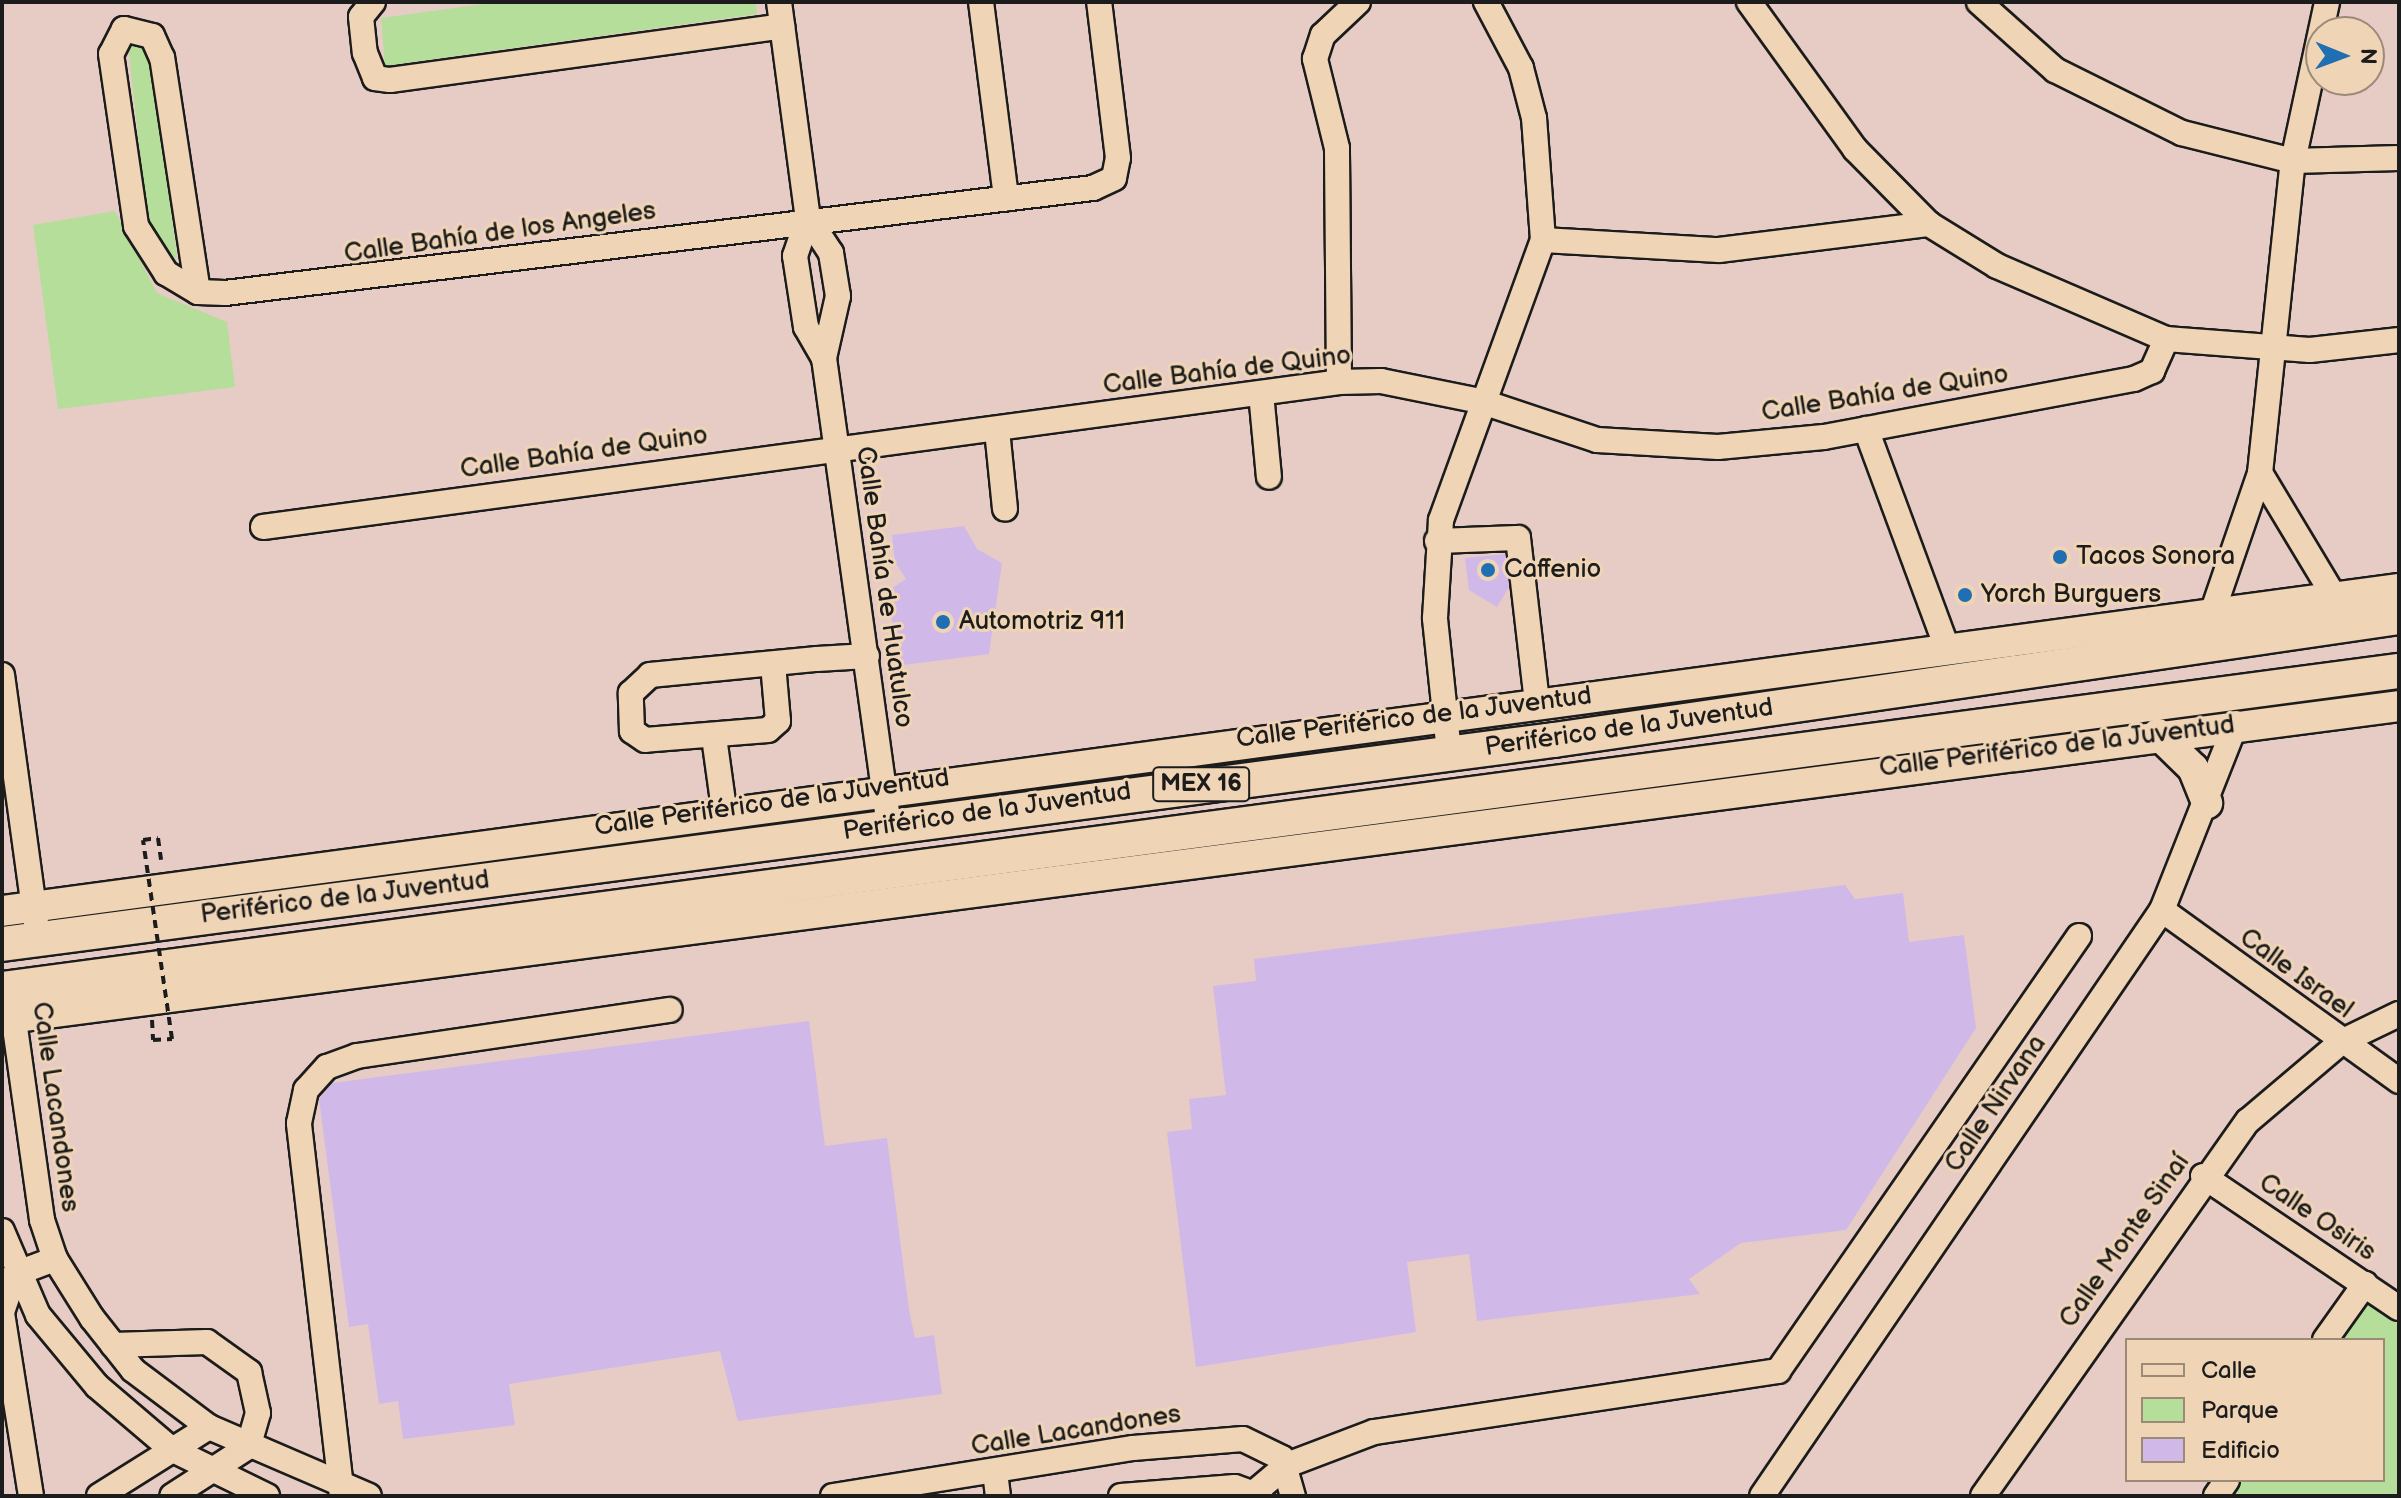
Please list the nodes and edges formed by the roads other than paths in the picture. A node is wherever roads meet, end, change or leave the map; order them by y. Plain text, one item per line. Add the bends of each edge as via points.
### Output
1 (373, 2) edge
2 (981, 2) edge
3 (1099, 2) edge
4 (1358, 2) edge
5 (1486, 2) edge
6 (1749, 2) edge
7 (1979, 2) edge
8 (2327, 2) edge
9 (780, 14) edge
10 (2399, 158) edge
11 (2293, 161) junction
12 (1006, 198) junction
13 (808, 218) junction
14 (1929, 224) junction
15 (1543, 240) junction
16 (198, 292) junction
17 (2166, 339) junction
18 (2399, 340) edge
19 (2271, 349) junction
20 (824, 358) junction
21 (1339, 382) junction
22 (1261, 393) junction
23 (1480, 401) junction
24 (1866, 429) junction
25 (997, 430) junction
26 (835, 445) junction
27 (2260, 473) junction
28 (1269, 477) dead end
29 (1005, 509) dead end
30 (263, 527) dead end
31 (1437, 541) junction
32 (2399, 589) edge
33 (2336, 612) junction
34 (2399, 617) edge
35 (2207, 628) junction
36 (1947, 648) junction
37 (867, 656) junction
38 (773, 664) junction
39 (2399, 674) edge
40 (2, 675) edge
41 (1537, 702) junction
42 (2399, 706) edge
43 (1444, 715) junction
44 (2236, 723) junction
45 (6, 732) edge
46 (2158, 734) junction
47 (714, 737) junction
48 (1449, 752) junction
49 (884, 788) junction
50 (2207, 803) junction
51 (724, 809) junction
52 (889, 824) junction
53 (2162, 910) junction
54 (2, 911) edge
55 (36, 922) junction
56 (2079, 936) dead end
57 (2, 944) edge
58 (7, 1004) edge
59 (670, 1010) dead end
60 (2399, 1014) edge
61 (2341, 1042) junction
62 (2399, 1081) edge
63 (2203, 1176) junction
64 (2, 1231) edge
65 (55, 1259) junction
66 (15, 1274) junction
67 (2365, 1284) junction
68 (2399, 1308) edge
69 (2326, 1338) edge
70 (113, 1345) junction
71 (209, 1427) junction
72 (248, 1447) junction
73 (171, 1449) junction
74 (149, 1462) junction
75 (1287, 1465) junction
76 (2, 1467) edge
77 (995, 1472) junction
78 (213, 1473) junction
79 (28, 1487) edge
80 (343, 1491) edge
81 (870, 1493) edge
82 (1258, 1494) edge
83 (102, 1495) edge
84 (172, 1496) edge
85 (267, 1496) edge
86 (369, 1496) edge
87 (833, 1496) edge
88 (998, 1496) edge
89 (1121, 1496) edge
90 (1293, 1496) edge
91 (1762, 1496) edge
92 (1983, 1496) edge

1 - 9 street, Calle Bahía de Huatulco via 362,11 361,27 368,68 382,80
2 - 12 street
3 - 12 street via 1117,142 1114,178 1093,188
4 - 21 street via 1323,35 1315,59 1337,148
5 - 15 street via 1521,68 1534,118
6 - 14 street via 1855,149
7 - 11 street via 2019,43 2102,97 2182,133
8 - 11 street
9 - 13 street, Calle Bahía de Huatulco
10 - 11 street
11 - 19 street
12 - 13 street
13 - 16 street, Calle Bahía de los Angeles via 389,279
13 - 20 street, Calle Bahía de Huatulco via 795,256 806,327
13 - 20 street, Calle Bahía de Huatulco via 831,253 838,296
14 - 15 street via 1719,250
14 - 17 street via 1997,266
15 - 23 street
16 - 16 street via 154,261 136,226 111,54 124,29 152,36 162,58
17 - 19 street
17 - 24 street, Calle Bahía de Quino via 2159,362 2143,377
18 - 19 street
19 - 27 street
20 - 26 street, Calle Bahía de Huatulco
21 - 22 street, Calle Bahía de Quino
21 - 23 street, Calle Bahía de Quino via 1381,381
22 - 25 street, Calle Bahía de Quino
22 - 28 street
23 - 24 street, Calle Bahía de Quino via 1548,429 1654,449
23 - 31 street
24 - 36 street
25 - 26 street, Calle Bahía de Quino
25 - 29 street
26 - 30 street, Calle Bahía de Quino
26 - 37 street, Calle Bahía de Huatulco
27 - 33 street
27 - 35 street
31 - 41 street via 1518,538
31 - 43 street
32 - 33 main road
33 - 34 highway, Periférico de la Juventud / MEX 16
33 - 35 highway, Periférico de la Juventud / MEX 16
35 - 36 main road, Calle Periférico de la Juventud
35 - 48 highway, Periférico de la Juventud / MEX 16
36 - 41 main road, Calle Periférico de la Juventud
37 - 38 street
37 - 49 street, Calle Bahía de Huatulco
38 - 47 street via 778,721 768,730
38 - 47 street via 635,683 630,709 637,737
39 - 58 highway, Periférico de la Juventud / MEX 16 via 2362,675
40 - 45 street
41 - 43 main road, Calle Periférico de la Juventud
42 - 44 main road, Calle Periférico de la Juventud
43 - 48 street
43 - 49 main road, Calle Periférico de la Juventud
44 - 46 main road, Calle Periférico de la Juventud
44 - 50 street, Calle Nirvana
45 - 55 street
46 - 50 main road via 2193,768
46 - 58 main road, Calle Periférico de la Juventud
47 - 51 street
48 - 52 highway, Periférico de la Juventud / MEX 16
49 - 51 main road, Calle Periférico de la Juventud
49 - 52 street, Calle Bahía de Huatulco
50 - 53 street, Calle Nirvana
51 - 55 main road, Calle Periférico de la Juventud
52 - 55 highway, Periférico de la Juventud / MEX 16
53 - 61 street, Calle Israel
53 - 91 street, Calle Nirvana
54 - 55 main road, Calle Periférico de la Juventud
55 - 57 highway, Periférico de la Juventud / MEX 16
56 - 75 street via 1778,1371 1374,1432
58 - 65 street, Calle Lacandones via 31,1165
59 - 80 street via 357,1056 327,1067 306,1090 299,1123
60 - 61 street, Calle Monte Sinaí
61 - 62 street, Calle Israel
61 - 63 street, Calle Monte Sinaí via 2248,1121
63 - 67 street, Calle Osiris
63 - 92 street, Calle Monte Sinaí
64 - 66 street
65 - 66 street
65 - 70 street, Calle Lacandones
66 - 73 street via 97,1386
66 - 79 street via 2,1312
67 - 68 street, Calle Osiris
67 - 69 street
70 - 71 street, Calle Lacandones via 145,1380
70 - 72 street via 207,1342 240,1359 257,1396
71 - 72 street, Calle Lacandones
71 - 73 street
72 - 78 street
72 - 80 street, Calle Lacandones
73 - 74 street
73 - 78 street
74 - 83 street
74 - 84 street
75 - 77 street, Calle Lacandones via 1261,1442 1243,1439
75 - 82 street
75 - 90 street
76 - 79 street
77 - 81 street, Calle Lacandones
77 - 88 street
78 - 84 street
78 - 85 street
80 - 86 street, Calle Lacandones
81 - 87 street, Calle Lacandones
82 - 89 street via 1203,1487

